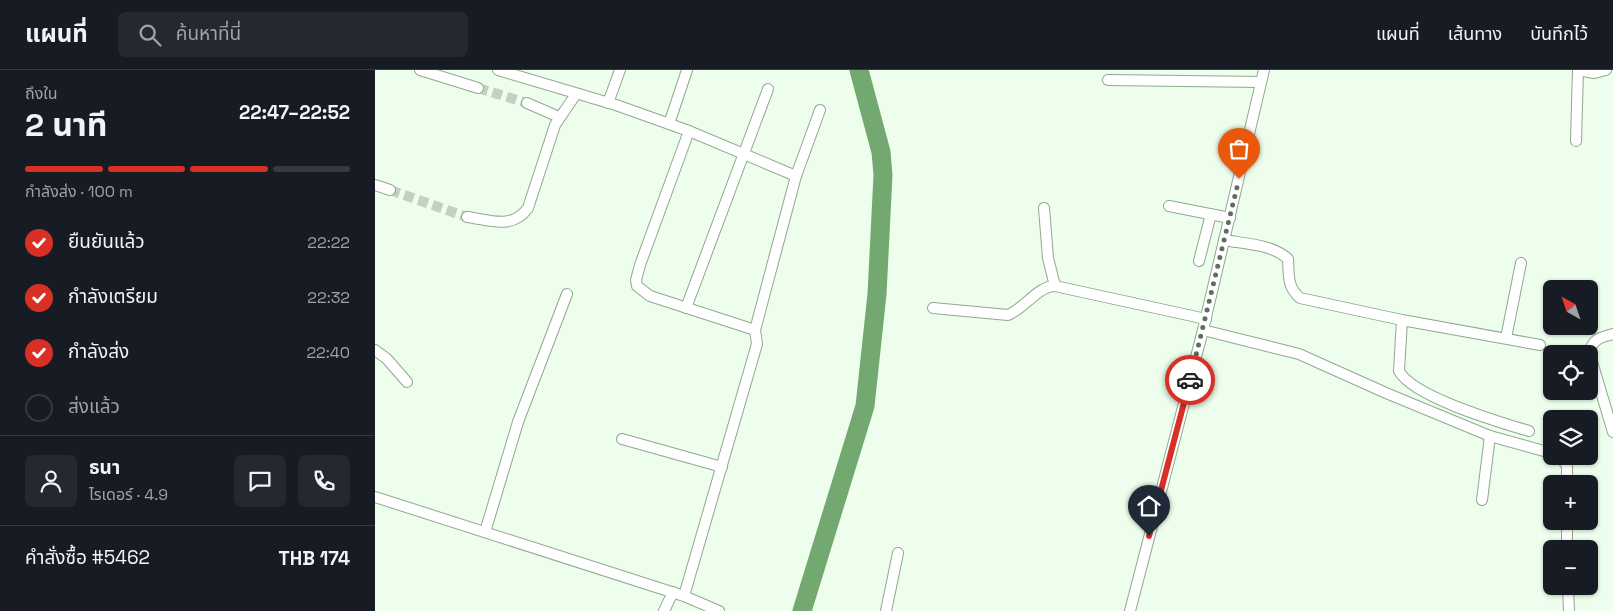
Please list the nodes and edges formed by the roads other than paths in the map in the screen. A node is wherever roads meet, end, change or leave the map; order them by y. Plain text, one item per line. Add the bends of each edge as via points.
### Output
1 (420, 70) edge
2 (499, 70) edge
3 (620, 70) edge
4 (687, 70) edge
5 (1264, 70) edge
6 (1578, 70) edge
7 (1606, 70) edge
8 (1108, 80) dead end
9 (1261, 82) junction
10 (478, 88) tunnel mouth
11 (768, 89) dead end
12 (576, 94) junction
13 (527, 103) tunnel mouth
14 (608, 103) junction
15 (820, 110) dead end
16 (559, 117) junction
17 (669, 124) junction
18 (689, 131) junction
19 (1576, 142) dead end
20 (744, 153) junction
21 (796, 176) junction
22 (375, 185) edge
23 (390, 190) tunnel mouth
24 (1169, 206) dead end
25 (1044, 208) dead end
26 (1211, 214) junction
27 (467, 217) tunnel mouth
28 (1231, 218) junction
29 (1224, 240) junction
30 (1199, 261) dead end
31 (1521, 263) dead end
32 (1055, 286) junction
33 (567, 294) dead end
34 (686, 308) junction
35 (933, 308) dead end
36 (1206, 319) junction
37 (1402, 320) junction
38 (755, 330) junction
39 (1203, 330) junction
40 (1613, 334) edge
41 (1506, 338) junction
42 (1540, 345) dead end
43 (375, 350) edge
44 (407, 382) dead end
45 (1529, 431) dead end
46 (1613, 432) edge
47 (1490, 436) junction
48 (621, 439) dead end
49 (1543, 451) edge
50 (722, 467) junction
51 (375, 498) edge
52 (1482, 500) dead end
53 (485, 532) junction
54 (898, 553) dead end
55 (673, 592) junction
56 (1568, 595) edge
57 (684, 596) junction
58 (664, 611) edge
59 (719, 611) edge
60 (886, 611) edge
61 (1130, 611) edge
62 (1569, 611) edge

1 - 10 street
2 - 12 street
3 - 14 street
4 - 17 street
5 - 9 street
6 - 7 street via 1594,74
6 - 19 street
8 - 9 street
9 - 28 street
11 - 20 street
12 - 14 street
12 - 16 street
13 - 16 street
14 - 17 street
15 - 21 street
16 - 27 street via 528,208 522,216 502,223
17 - 18 street
18 - 20 street
18 - 34 street via 636,280 637,286 650,296
20 - 21 street
20 - 34 street
21 - 38 street
22 - 23 street
24 - 26 street
25 - 32 street via 1048,258
26 - 28 street
26 - 30 street
28 - 29 street
29 - 36 street
29 - 37 street via 1282,254 1288,260 1293,292 1300,298
31 - 41 street
32 - 35 street via 1045,288 1008,315
32 - 36 street
33 - 53 street via 518,422
34 - 38 street
36 - 39 street
37 - 41 street
37 - 45 street via 1399,371 1402,378 1418,389 1480,416
38 - 50 street via 756,349
39 - 47 street via 1299,354
39 - 61 street
40 - 46 street via 1599,338 1589,352
41 - 42 street
43 - 44 street
47 - 49 street
47 - 52 street
48 - 50 street
50 - 57 street
51 - 53 street
53 - 55 street
54 - 60 street
55 - 57 street
55 - 58 street
56 - 62 street
57 - 59 street

